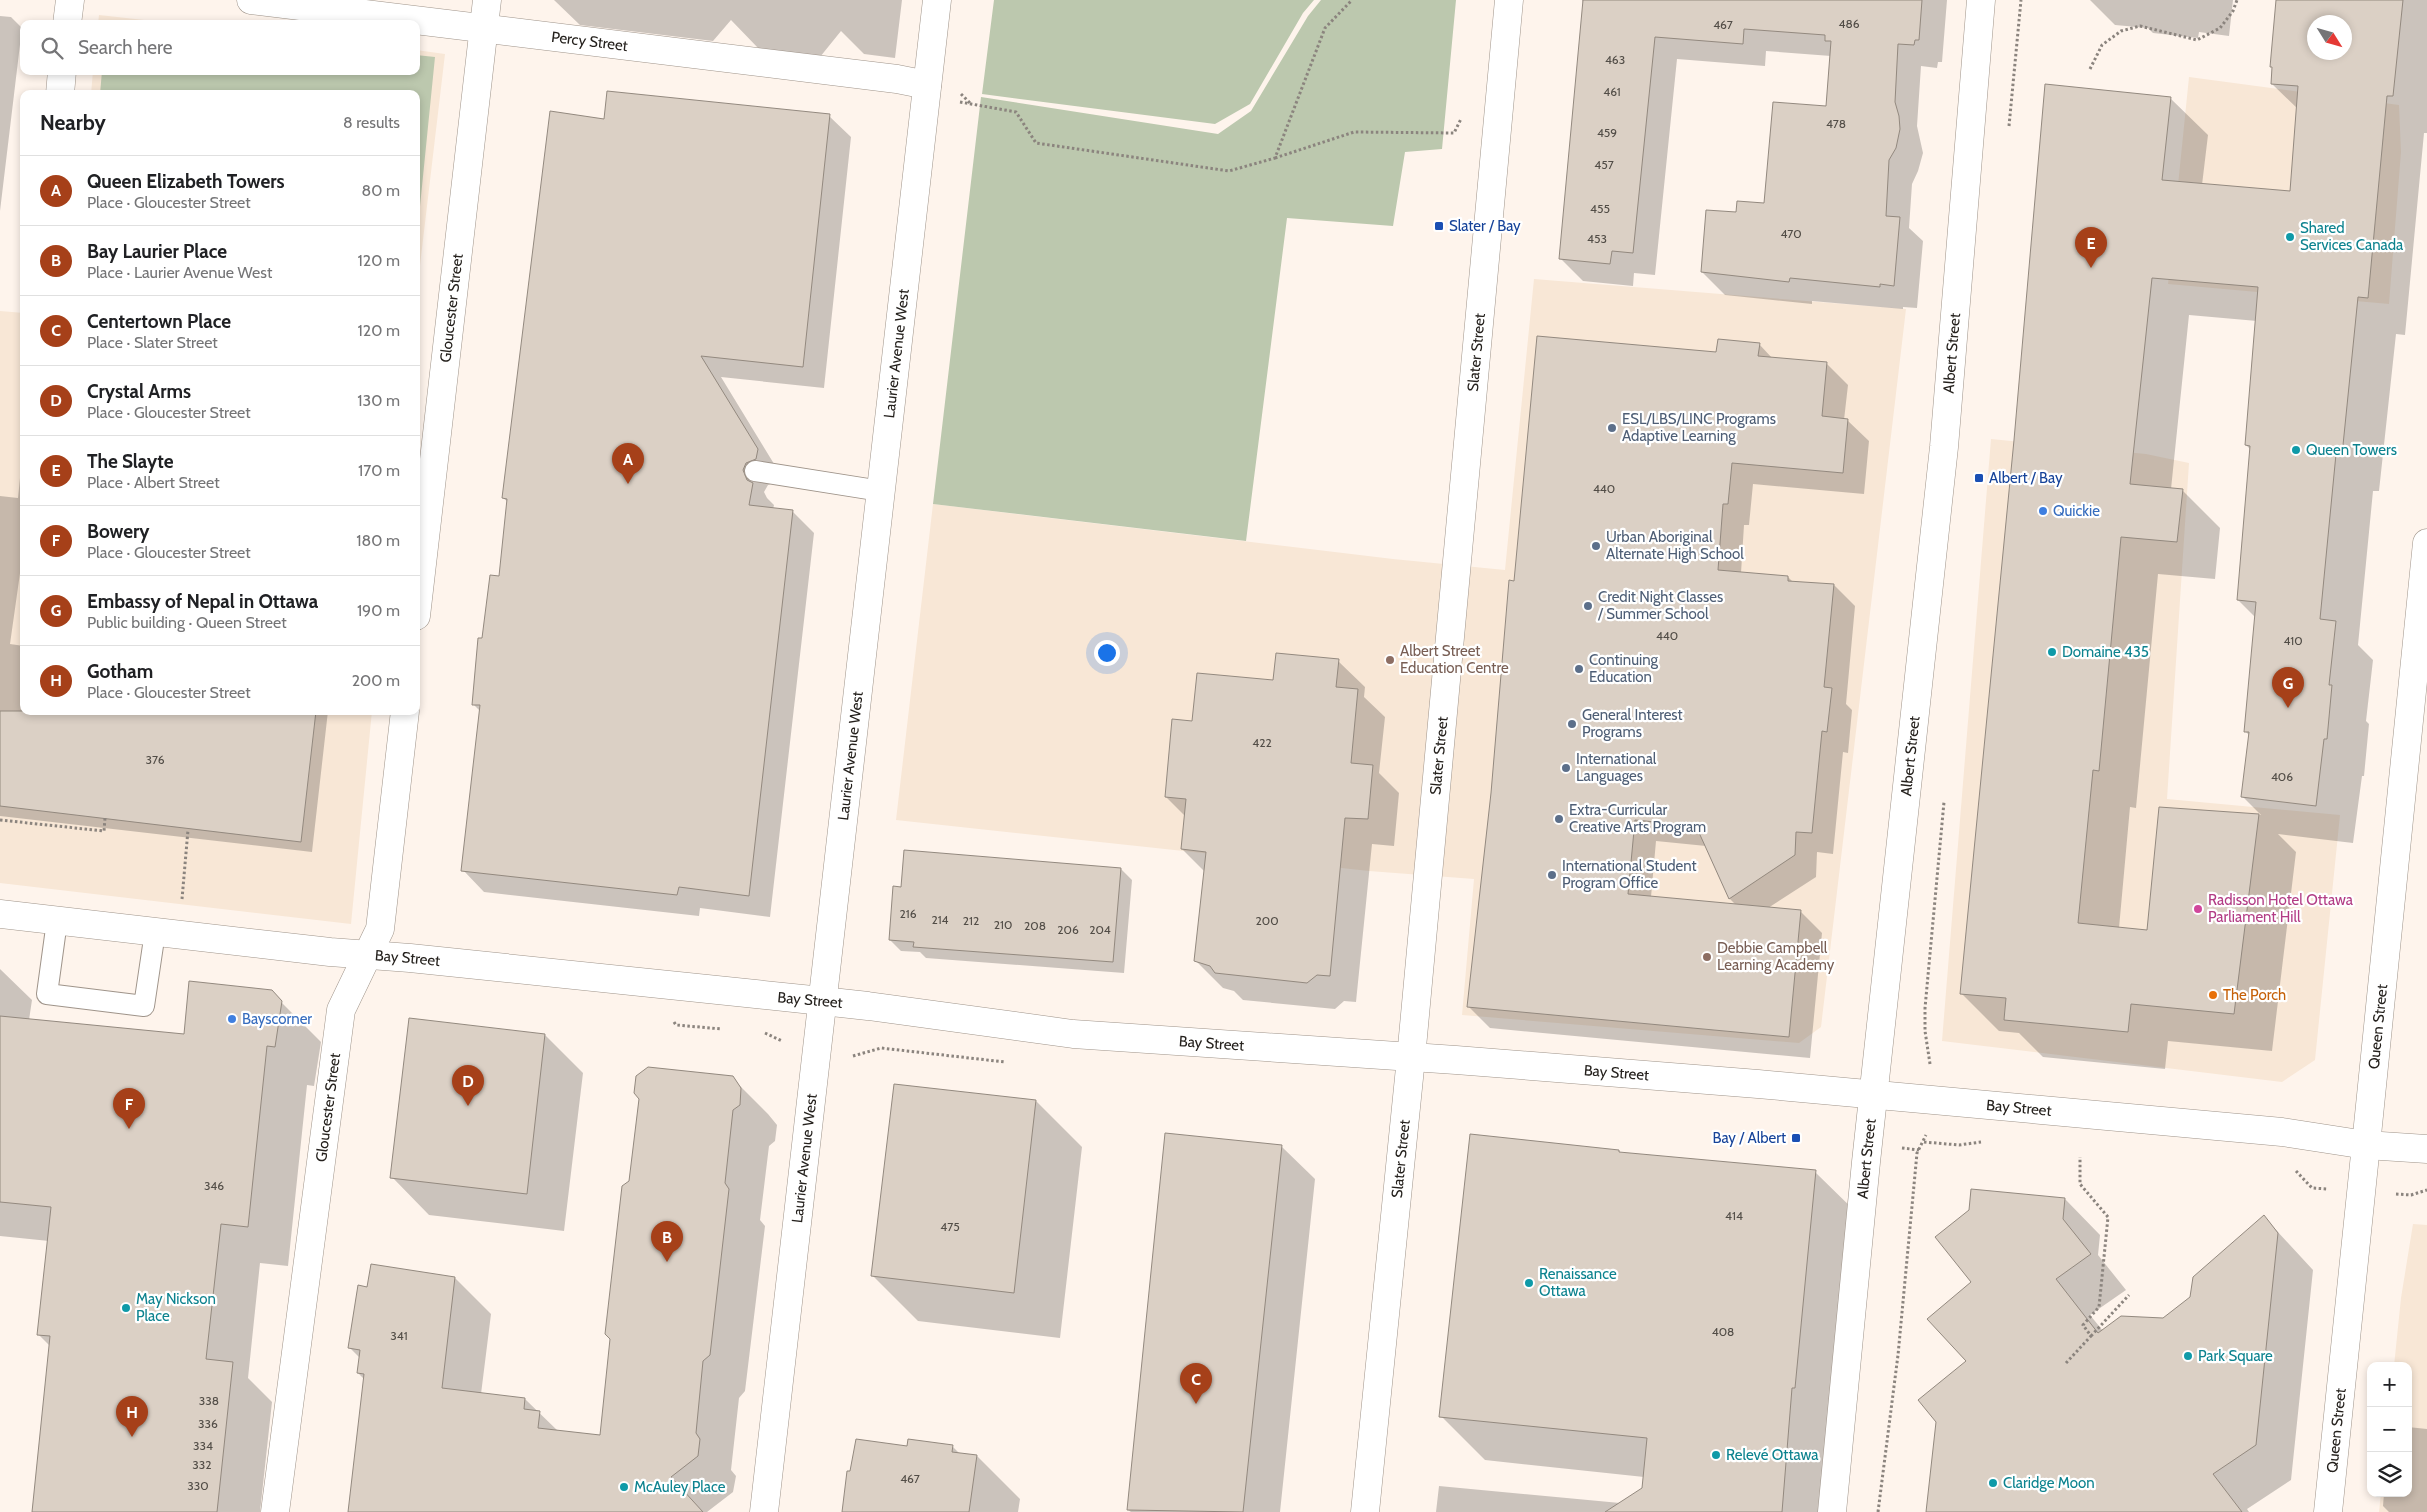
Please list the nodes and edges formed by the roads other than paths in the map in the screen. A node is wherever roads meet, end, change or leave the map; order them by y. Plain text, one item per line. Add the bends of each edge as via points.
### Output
1 (70, 0) edge
2 (251, 0) edge
3 (487, 0) edge
4 (937, 0) edge
5 (1509, 0) edge
6 (1981, 0) edge
7 (68, 20) edge
8 (417, 20) edge
9 (420, 20) edge
10 (484, 28) junction
11 (62, 75) edge
12 (927, 85) junction
13 (60, 90) edge
14 (754, 471) dead end
15 (880, 491) junction
16 (2427, 543) edge
17 (420, 581) edge
18 (405, 715) edge
19 (0, 914) edge
20 (57, 921) junction
21 (167, 933) junction
22 (368, 954) junction
23 (822, 1001) junction
24 (1411, 1058) junction
25 (1874, 1095) junction
26 (2366, 1145) junction
27 (2427, 1149) edge
28 (275, 1512) edge
29 (764, 1512) edge
30 (1365, 1512) edge
31 (1832, 1512) edge
32 (2328, 1512) edge

1 - 7 street
2 - 8 street, Percy Street
3 - 10 street, Gloucester Street
4 - 12 street, Laurier Avenue West
5 - 24 street, Slater Street
6 - 25 street, Albert Street via 1944,447
9 - 10 street, Percy Street
10 - 12 street, Percy Street
10 - 17 street, Gloucester Street
11 - 13 street
12 - 15 street, Laurier Avenue West
14 - 15 lane
15 - 23 street, Laurier Avenue West
16 - 26 street, Queen Street
18 - 22 street, Gloucester Street via 380,929
19 - 20 street, Bay Street
20 - 21 street, Bay Street
20 - 21 lane via 47,994 144,1006
21 - 22 street, Bay Street
22 - 23 street, Bay Street
22 - 28 street, Gloucester Street via 341,1010
23 - 24 street, Bay Street via 1073,1034
23 - 29 street, Laurier Avenue West
24 - 25 street, Bay Street
24 - 30 street, Slater Street
25 - 26 street, Bay Street via 2282,1132
25 - 31 street, Albert Street
26 - 27 street, Bay Street
26 - 32 street, Queen Street

